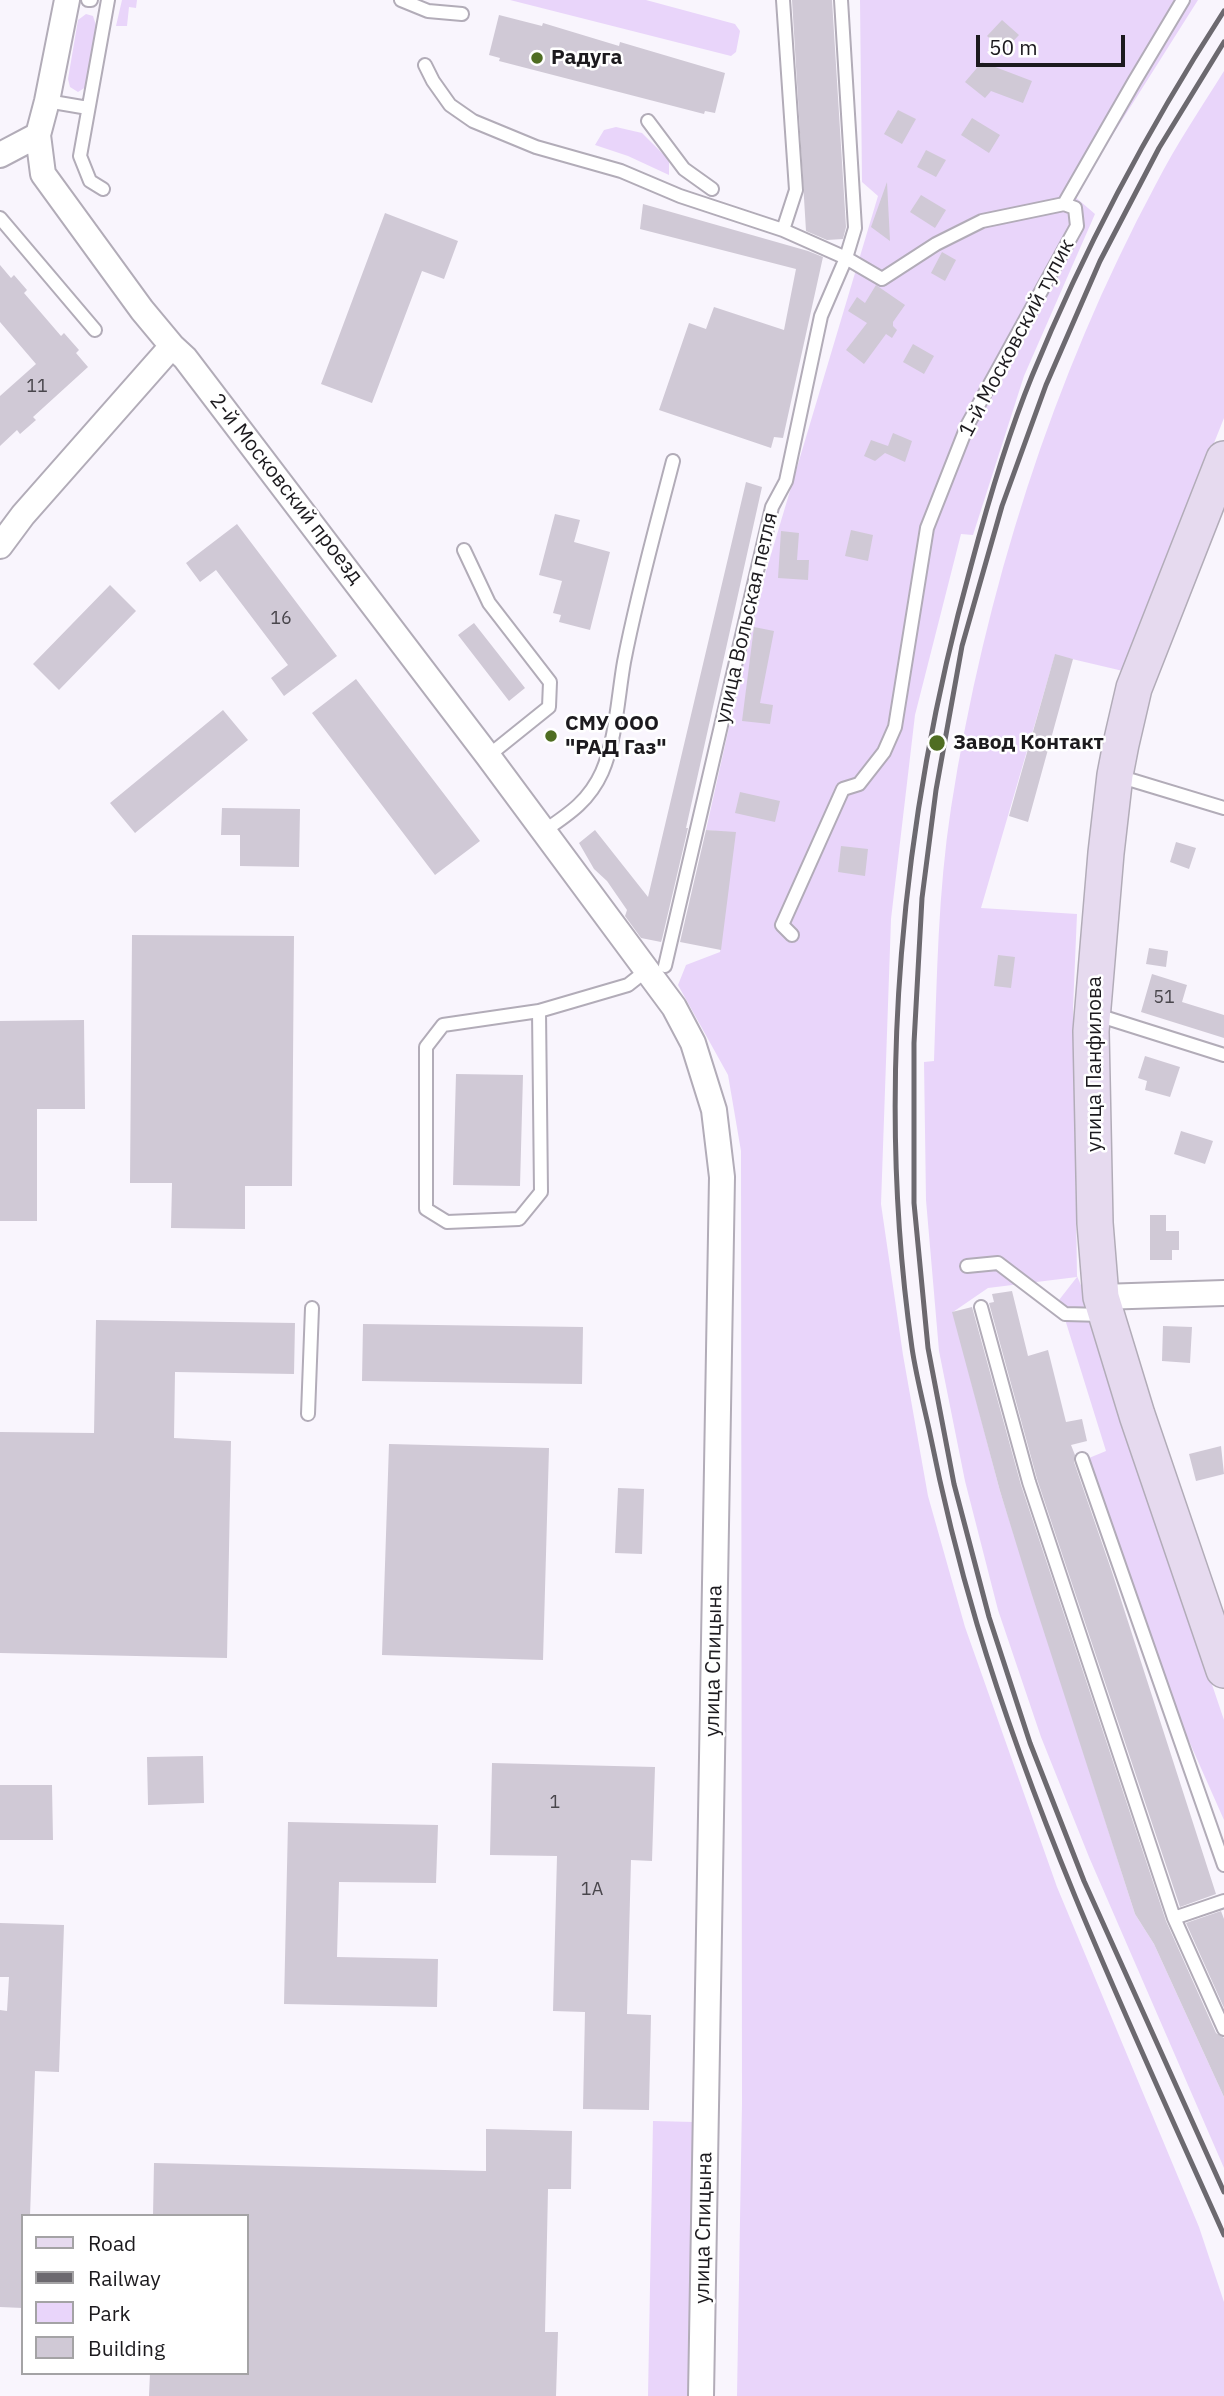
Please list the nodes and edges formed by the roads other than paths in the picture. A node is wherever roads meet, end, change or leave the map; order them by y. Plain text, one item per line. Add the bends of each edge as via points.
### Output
1 (67, 0) edge
2 (108, 0) edge
3 (401, 0) edge
4 (783, 0) edge
5 (842, 0) edge
6 (1184, 0) edge
7 (463, 14) dead end
8 (425, 65) dead end
9 (47, 101) junction
10 (88, 108) junction
11 (648, 121) dead end
12 (38, 135) junction
13 (0, 155) edge
14 (103, 189) dead end
15 (712, 189) dead end
16 (1064, 204) junction
17 (0, 218) edge
18 (783, 230) junction
19 (846, 258) junction
20 (95, 330) dead end
21 (172, 346) junction
22 (1224, 459) edge
23 (673, 460) dead end
24 (1, 541) edge
25 (464, 550) dead end
26 (488, 756) junction
27 (1115, 775) junction
28 (1224, 808) edge
29 (544, 831) junction
30 (792, 935) dead end
31 (631, 949) joint
32 (656, 968) junction
33 (539, 1011) junction
34 (1091, 1013) junction
35 (1224, 1055) edge
36 (967, 1266) dead end
37 (1224, 1293) edge
38 (1104, 1306) junction
39 (981, 1307) dead end
40 (312, 1308) dead end
41 (308, 1414) dead end
42 (1082, 1459) dead end
43 (1224, 1670) edge
44 (1224, 1865) edge
45 (1224, 1901) edge
46 (1174, 1919) junction
47 (1224, 2029) edge
48 (701, 2396) edge

1 - 9 street, 2-й Московский проезд
2 - 10 lane
3 - 7 lane via 428,11
4 - 18 lane via 796,190
5 - 19 lane, улица Вольская петля via 855,228
6 - 16 lane, 1-й Московский тупик
8 - 18 lane via 450,105 473,121 536,147 621,171 680,197
9 - 10 lane
9 - 12 street, 2-й Московский проезд
10 - 14 lane via 80,156 90,181
11 - 15 lane via 684,169
12 - 13 street
12 - 21 street, 2-й Московский проезд via 43,174
16 - 19 lane, 1-й Московский тупик via 982,221 882,279
16 - 30 lane, 1-й Московский тупик via 1075,208 1077,226 968,424 926,528 895,727 884,752 859,784 843,789 782,925
17 - 20 lane
18 - 19 lane
19 - 32 lane, улица Вольская петля via 821,316 786,481 772,507
21 - 24 street
21 - 26 street, 2-й Московский проезд via 186,358
22 - 27 main road, улица Панфилова via 1134,688
23 - 29 lane via 643,575 602,772 581,806
25 - 26 lane via 489,603 550,682 549,707
26 - 29 street, 2-й Московский проезд
27 - 28 lane
27 - 34 main road, улица Панфилова
29 - 31 street, 2-й Московский проезд
31 - 32 street, улица Спицына
32 - 33 lane via 628,985
32 - 48 street, улица Спицына via 693,1043 715,1110 722,1177
33 - 33 lane via 443,1026 426,1047 426,1209 447,1222 519,1219 541,1192
34 - 35 lane
34 - 38 main road, улица Панфилова via 1095,1223
36 - 38 lane via 998,1263 1065,1314
37 - 38 street
38 - 43 main road, улица Панфилова
39 - 46 lane via 1028,1482
40 - 41 lane
42 - 44 lane
45 - 46 lane
46 - 47 lane

